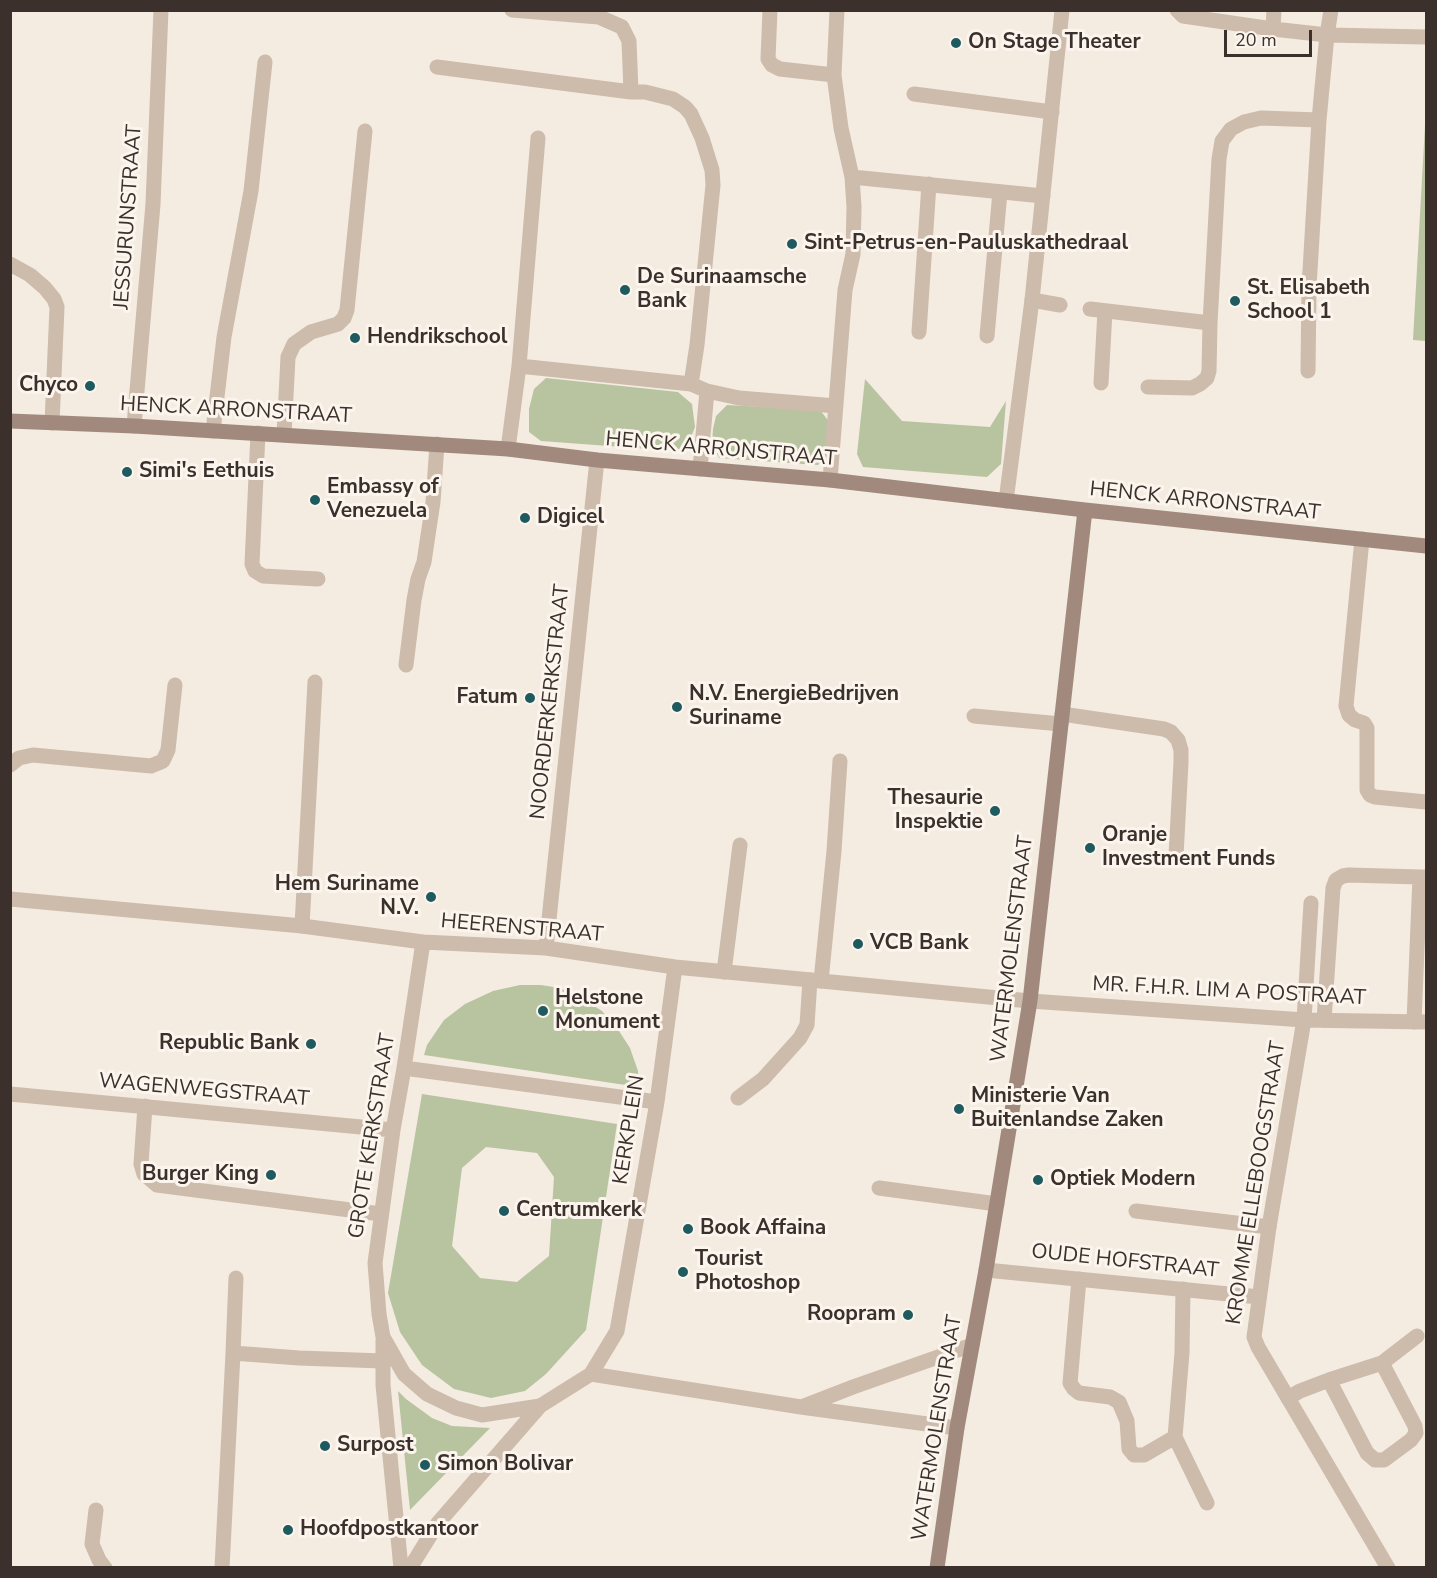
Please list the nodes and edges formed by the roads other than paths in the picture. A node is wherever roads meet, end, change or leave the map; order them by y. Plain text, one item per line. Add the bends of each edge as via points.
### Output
1 (161, 10) edge
2 (512, 10) edge
3 (770, 10) edge
4 (837, 10) edge
5 (1062, 10) edge
6 (1177, 10) edge
7 (1274, 10) edge
8 (1331, 10) edge
9 (1273, 29) junction
10 (1327, 35) junction
11 (1426, 37) edge
12 (265, 62) dead end
13 (437, 67) dead end
14 (834, 75) junction
15 (631, 92) junction
16 (914, 94) dead end
17 (1052, 112) junction
18 (1319, 120) junction
19 (365, 131) dead end
20 (538, 138) dead end
21 (852, 177) junction
22 (929, 184) junction
23 (1000, 192) junction
24 (1043, 196) junction
25 (10, 264) edge
26 (1032, 300) junction
27 (1059, 305) dead end
28 (1210, 323) junction
29 (919, 333) dead end
30 (987, 336) dead end
31 (519, 366) junction
32 (1308, 371) dead end
33 (1101, 383) dead end
34 (691, 384) junction
35 (1148, 387) dead end
36 (707, 391) junction
37 (836, 406) junction
38 (10, 421) edge
39 (52, 423) junction
40 (134, 426) junction
41 (213, 431) junction
42 (258, 433) junction
43 (284, 435) junction
44 (437, 444) junction
45 (508, 449) junction
46 (597, 460) junction
47 (700, 469) junction
48 (830, 480) junction
49 (1006, 501) junction
50 (1085, 510) junction
51 (1362, 539) junction
52 (1426, 546) edge
53 (318, 579) dead end
54 (406, 665) dead end
55 (315, 682) dead end
56 (175, 685) dead end
57 (974, 716) dead end
58 (1062, 719) junction
59 (840, 761) dead end
60 (10, 765) edge
61 (1426, 801) edge
62 (740, 845) dead end
63 (1176, 856) dead end
64 (1423, 877) edge
65 (10, 899) edge
66 (1311, 903) dead end
67 (302, 926) junction
68 (423, 942) junction
69 (546, 948) junction
70 (675, 967) junction
71 (724, 972) junction
72 (816, 981) junction
73 (1030, 1001) junction
74 (1304, 1020) junction
75 (1324, 1020) junction
76 (1420, 1022) edge
77 (404, 1068) junction
78 (10, 1094) edge
79 (738, 1098) dead end
80 (657, 1102) junction
81 (145, 1106) junction
82 (393, 1130) junction
83 (879, 1188) dead end
84 (997, 1204) junction
85 (1136, 1211) dead end
86 (381, 1214) junction
87 (1269, 1227) junction
88 (986, 1270) junction
89 (236, 1278) dead end
90 (1079, 1279) junction
91 (1183, 1289) junction
92 (1260, 1297) junction
93 (1417, 1336) dead end
94 (383, 1337) junction
95 (972, 1345) junction
96 (233, 1353) junction
97 (383, 1361) junction
98 (1382, 1363) junction
99 (591, 1374) junction
100 (1329, 1380) junction
101 (1288, 1398) junction
102 (540, 1406) junction
103 (801, 1407) junction
104 (456, 1408) joint
105 (957, 1428) junction
106 (1175, 1437) junction
107 (1207, 1503) dead end
108 (96, 1509) dead end
109 (105, 1568) edge
110 (222, 1568) edge
111 (401, 1568) edge
112 (411, 1568) edge
113 (937, 1568) edge
114 (1389, 1568) edge

1 - 40 street, JESSURUNSTRAAT via 153,204
2 - 15 street via 599,17 622,27 629,41
3 - 14 street via 768,59 772,65
4 - 14 street
5 - 17 street
6 - 9 street via 1182,16
7 - 9 street
8 - 10 street
9 - 10 street
10 - 11 street
10 - 18 street
12 - 41 street via 251,191 224,337
13 - 15 street
14 - 21 street
15 - 34 street via 673,99 685,107 702,138 712,170
16 - 17 street
17 - 24 street
18 - 28 street via 1261,118 1231,129 1222,141
18 - 32 street
19 - 43 street via 347,310 338,324 311,332 294,345 288,357
20 - 31 street
21 - 22 street
21 - 37 street via 853,254 845,290
22 - 23 street
22 - 29 street
23 - 24 street
23 - 30 street
24 - 26 street
25 - 39 street via 38,282 57,307
26 - 27 street
26 - 49 street
28 - 33 street via 1097,310
28 - 35 street via 1207,378 1192,388
31 - 34 street
31 - 45 street
34 - 36 street
36 - 37 street via 739,398
36 - 47 street
37 - 48 street
38 - 39 main road, HENCK ARRONSTRAAT
39 - 40 main road, HENCK ARRONSTRAAT
40 - 41 main road, HENCK ARRONSTRAAT
41 - 42 main road, HENCK ARRONSTRAAT
42 - 43 main road, HENCK ARRONSTRAAT
42 - 53 street via 252,564 263,576
43 - 44 main road, HENCK ARRONSTRAAT
44 - 45 main road, HENCK ARRONSTRAAT
44 - 54 street via 433,502
45 - 46 main road, HENCK ARRONSTRAAT
46 - 47 main road, HENCK ARRONSTRAAT
46 - 69 street, NOORDERKERKSTRAAT
47 - 48 main road, HENCK ARRONSTRAAT
48 - 49 main road, HENCK ARRONSTRAAT
49 - 50 main road, HENCK ARRONSTRAAT
50 - 51 main road, HENCK ARRONSTRAAT
50 - 58 main road, WATERMOLENSTRAAT
51 - 52 main road, HENCK ARRONSTRAAT
51 - 61 street via 1346,706 1349,715 1367,728 1370,795
55 - 67 street
56 - 60 street via 168,750 163,761 151,766 33,755
57 - 58 street
58 - 63 street via 1164,729 1178,740 1181,756
58 - 73 main road, WATERMOLENSTRAAT
59 - 72 street via 834,851
62 - 71 street
64 - 75 street via 1349,875 1336,880 1332,888
64 - 76 street
65 - 67 street, HEERENSTRAAT
66 - 74 street, KROMME ELLEBOOGSTRAAT
67 - 68 street, HEERENSTRAAT
68 - 69 street, HEERENSTRAAT
68 - 77 street, GROTE KERKSTRAAT
69 - 70 street, HEERENSTRAAT
70 - 71 street, HEERENSTRAAT
70 - 80 street, KERKPLEIN
71 - 72 street, HEERENSTRAAT
72 - 73 street, HEERENSTRAAT
72 - 79 street via 807,1025 800,1038 763,1079
73 - 74 street, MR. F.H.R. LIM A POSTRAAT
73 - 84 main road, WATERMOLENSTRAAT
74 - 75 street, MR. F.H.R. LIM A POSTRAAT
74 - 87 street, KROMME ELLEBOOGSTRAAT
75 - 76 street, MR. F.H.R. LIM A POSTRAAT
77 - 80 street
77 - 82 street, GROTE KERKSTRAAT
78 - 81 street, WAGENWEGSTRAAT
80 - 99 street, KERKPLEIN via 617,1331
81 - 82 street, WAGENWEGSTRAAT
81 - 86 street via 141,1164 144,1174 157,1185
82 - 86 street, GROTE KERKSTRAAT
83 - 84 street
84 - 88 main road, WATERMOLENSTRAAT
85 - 87 street
86 - 94 street, GROTE KERKSTRAAT via 375,1263
87 - 92 street, KROMME ELLEBOOGSTRAAT
88 - 90 street, OUDE HOFSTRAAT
88 - 95 main road, WATERMOLENSTRAAT
89 - 96 street
90 - 91 street, OUDE HOFSTRAAT
90 - 106 street via 1070,1383 1079,1393 1119,1402 1127,1421 1129,1449 1134,1455 1144,1455
91 - 92 street, OUDE HOFSTRAAT
91 - 106 street
92 - 101 street, KROMME ELLEBOOGSTRAAT via 1254,1336
93 - 98 street
94 - 97 street, GROTE KERKSTRAAT
94 - 104 street, GROTE KERKSTRAAT via 404,1374 427,1394
95 - 103 street
95 - 105 main road, WATERMOLENSTRAAT
96 - 97 street
96 - 110 street
97 - 111 street, GROTE KERKSTRAAT
98 - 100 street
98 - 100 street via 1416,1433 1384,1460 1375,1460 1367,1453
99 - 102 street, KERKPLEIN
99 - 103 street
100 - 101 street
101 - 114 street, KROMME ELLEBOOGSTRAAT
102 - 104 street, KERKPLEIN via 482,1415
102 - 112 street, KERKPLEIN via 438,1523
103 - 105 street
105 - 113 main road, WATERMOLENSTRAAT
106 - 107 street
108 - 109 street via 92,1544

